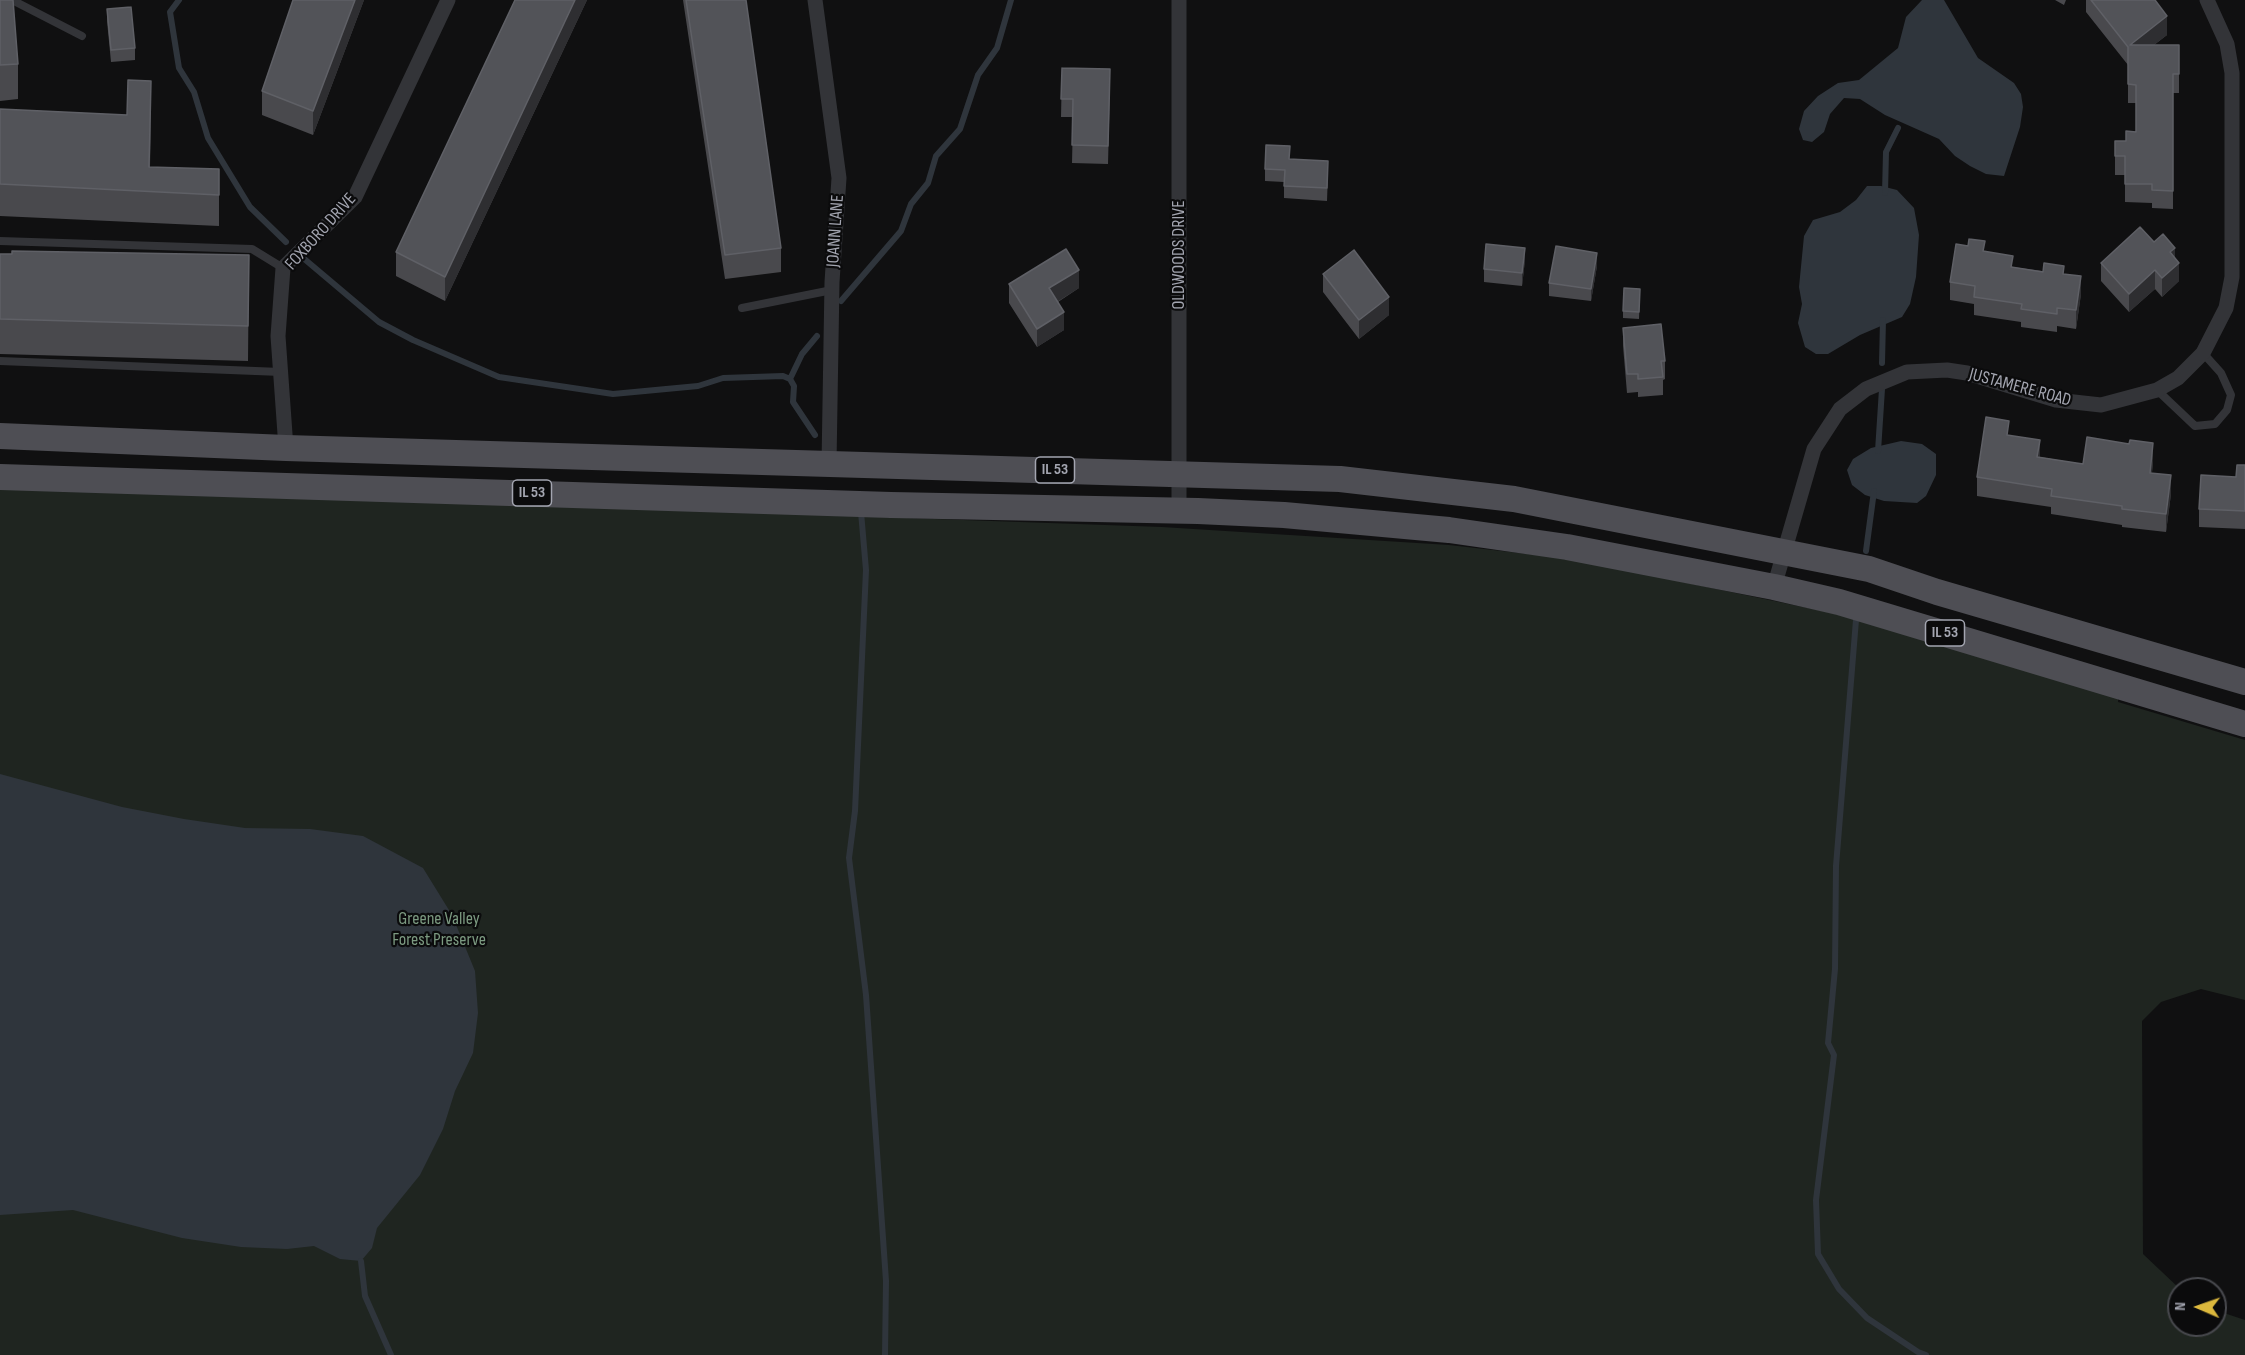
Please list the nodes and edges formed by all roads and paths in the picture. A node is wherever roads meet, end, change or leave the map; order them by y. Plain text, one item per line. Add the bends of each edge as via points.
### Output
1 (12, 0) edge
2 (448, 0) edge
3 (815, 0) edge
4 (1179, 0) edge
5 (2207, 0) edge
6 (82, 36) dead end
7 (0, 241) edge
8 (283, 268) junction
9 (832, 290) junction
10 (742, 308) dead end
11 (2203, 353) junction
12 (0, 362) edge
13 (281, 372) junction
14 (2157, 390) junction
15 (0, 436) edge
16 (286, 448) junction
17 (829, 464) junction
18 (1180, 473) junction
19 (0, 477) edge
20 (1179, 511) junction
21 (1783, 552) junction
22 (1774, 587) junction
23 (2245, 682) edge
24 (2245, 724) edge

1 - 6 lane
2 - 8 street, FOXBORO DRIVE via 356,197
3 - 9 street, JOANN LANE via 839,178
4 - 18 street, OLDWOODS DRIVE
5 - 11 street, JUSTAMERE ROAD via 2227,44 2232,73 2232,265 2226,308
7 - 8 lane via 252,249
8 - 13 street, FOXBORO DRIVE via 278,336
9 - 10 lane
9 - 17 street, JOANN LANE
11 - 14 street, JUSTAMERE ROAD via 2178,378
11 - 14 lane via 2221,373 2230,395 2227,410 2215,424 2194,426
12 - 13 lane
13 - 16 street, FOXBORO DRIVE
14 - 21 street, JUSTAMERE ROAD via 2115,403 2085,405 1967,373 1918,370 1893,376 1852,398 1821,435 1807,468
15 - 16 main road, IL 53
16 - 17 main road, IL 53
17 - 18 main road, IL 53
18 - 20 street, OLDWOODS DRIVE
18 - 21 main road, IL 53 via 1340,479 1514,500
19 - 20 main road, IL 53
20 - 22 main road, IL 53 via 1284,515 1449,530 1567,547
21 - 22 street, JUSTAMERE ROAD
21 - 23 main road, IL 53 via 1869,569
22 - 24 main road, IL 53 via 1862,609

